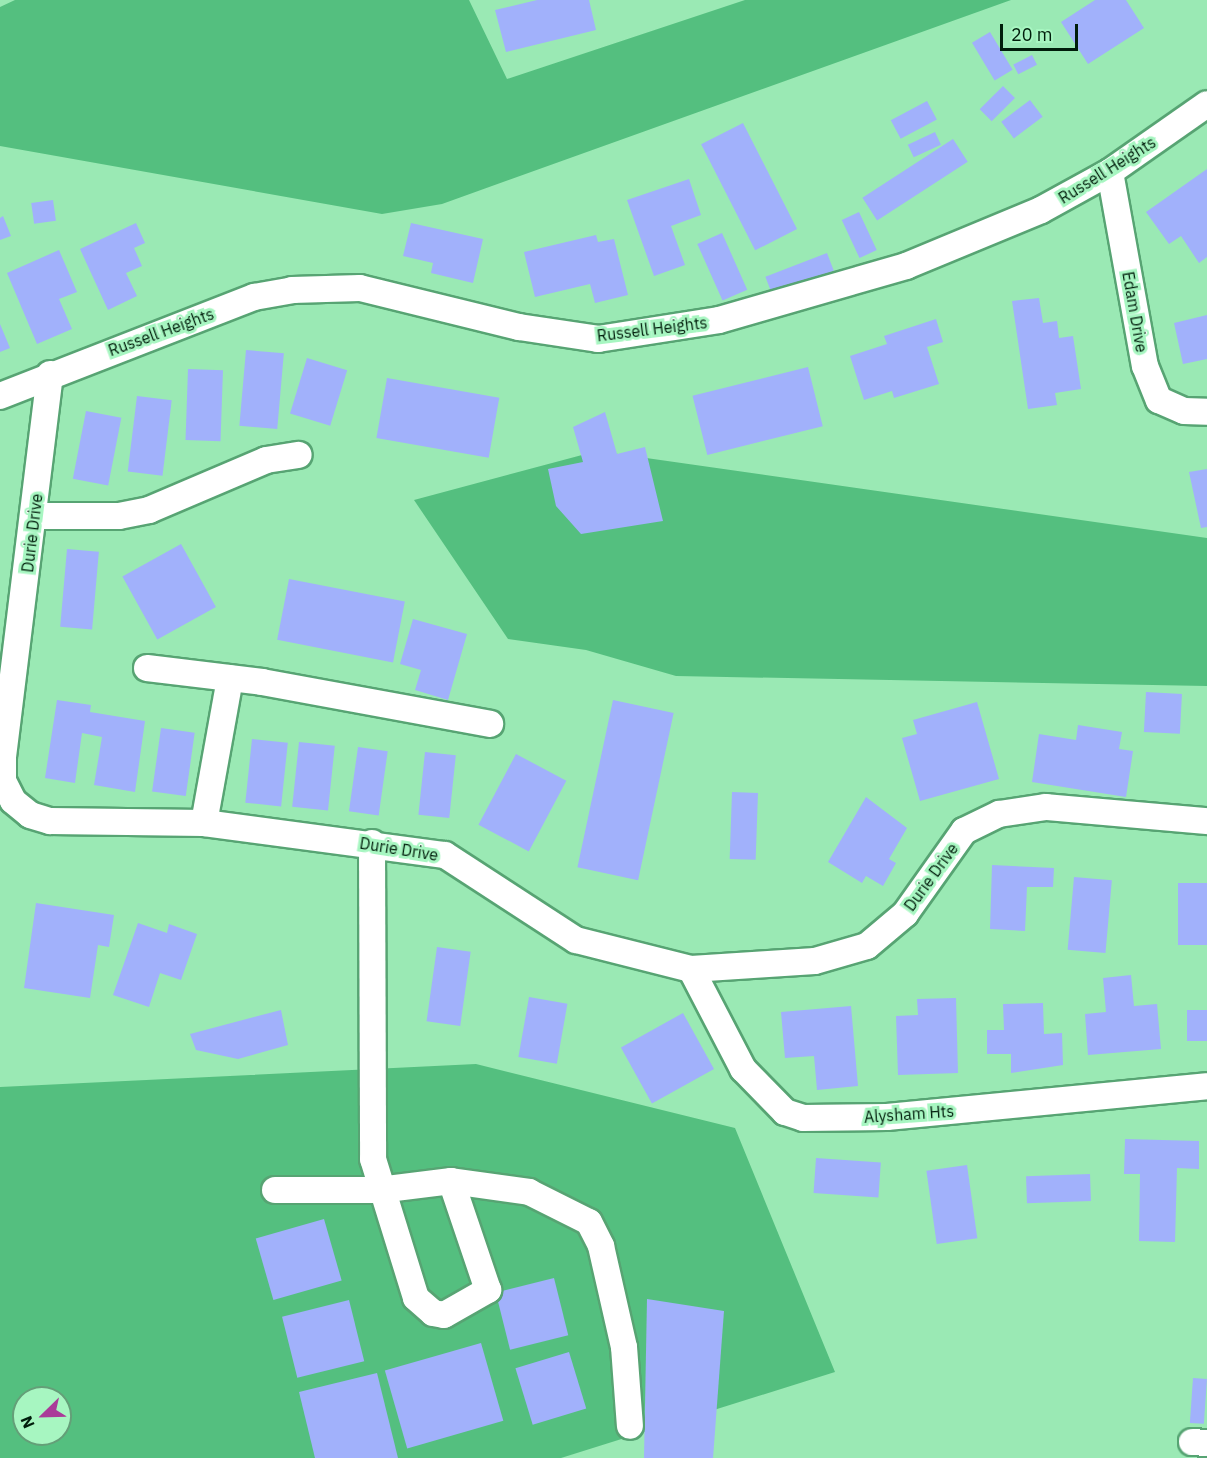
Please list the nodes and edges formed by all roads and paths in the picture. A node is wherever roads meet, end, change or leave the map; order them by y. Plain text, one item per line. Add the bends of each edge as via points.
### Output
1 (1207, 104) edge
2 (1110, 172) junction
3 (50, 374) junction
4 (0, 396) edge
5 (1207, 412) edge
6 (299, 455) dead end
7 (35, 516) junction
8 (147, 668) dead end
9 (230, 678) junction
10 (490, 724) dead end
11 (1207, 821) edge
12 (204, 823) junction
13 (372, 843) junction
14 (691, 969) junction
15 (1207, 1086) edge
16 (451, 1181) junction
17 (275, 1190) dead end
18 (379, 1190) junction
19 (630, 1426) dead end

1 - 2 street, Russell Heights
2 - 3 street, Russell Heights via 1041,210 906,266 719,320 598,339 519,327 360,288 292,290 254,297
2 - 5 street, Edam Drive via 1144,366 1159,400 1184,411
3 - 4 street, Russell Heights
3 - 7 street, Durie Drive
6 - 7 street via 266,460 149,510 119,516
7 - 12 street, Durie Drive via 3,756 3,781 13,801 50,821
8 - 9 street
9 - 10 street
9 - 12 street
11 - 14 street, Durie Drive via 1046,807 999,814 964,831 905,914 867,946 815,962
12 - 13 street, Durie Drive
13 - 14 street, Durie Drive via 445,855 576,940
13 - 18 street via 371,1125
14 - 15 street, Alysham Hts via 743,1069 785,1112 803,1118 887,1117
16 - 18 street
16 - 18 street via 488,1290 444,1315 433,1313 416,1298
16 - 19 street via 529,1192 589,1222 601,1246 624,1347
17 - 18 street

